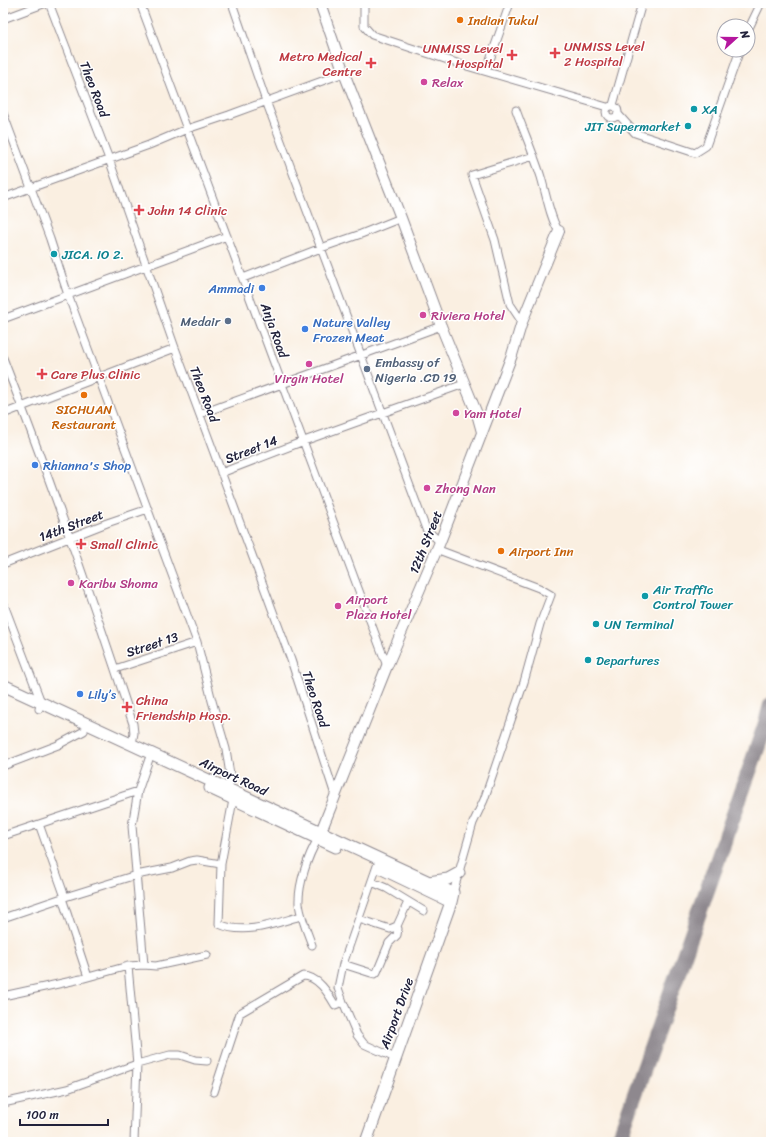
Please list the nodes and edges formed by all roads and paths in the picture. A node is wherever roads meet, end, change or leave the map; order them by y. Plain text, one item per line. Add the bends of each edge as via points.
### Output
1 (48, 3) edge
2 (140, 3) edge
3 (232, 3) edge
4 (320, 3) edge
5 (364, 3) edge
6 (510, 3) edge
7 (642, 3) edge
8 (761, 3) edge
9 (754, 18) edge
10 (3, 19) edge
11 (737, 58) edge
12 (486, 71) junction
13 (344, 73) junction
14 (266, 101) junction
15 (610, 106) junction
16 (516, 110) dead end
17 (3, 113) edge
18 (618, 114) junction
19 (187, 129) junction
20 (534, 156) junction
21 (109, 159) junction
22 (30, 188) junction
23 (3, 198) edge
24 (401, 218) junction
25 (559, 231) joint
26 (227, 236) junction
27 (321, 248) junction
28 (146, 266) junction
29 (242, 278) junction
30 (68, 295) junction
31 (3, 319) edge
32 (522, 322) junction
33 (441, 326) junction
34 (175, 348) junction
35 (361, 354) junction
36 (3, 358) edge
37 (99, 377) junction
38 (282, 384) junction
39 (464, 384) junction
40 (22, 407) junction
41 (383, 413) junction
42 (3, 414) edge
43 (200, 414) junction
44 (482, 432) junction
45 (304, 441) junction
46 (222, 473) junction
47 (148, 509) junction
48 (69, 538) junction
49 (438, 546) junction
50 (3, 564) edge
51 (3, 602) edge
52 (197, 642) junction
53 (387, 666) junction
54 (115, 669) junction
55 (3, 685) edge
56 (3, 691) edge
57 (40, 705) junction
58 (84, 731) junction
59 (132, 744) junction
60 (149, 759) junction
61 (3, 766) edge
62 (225, 788) junction
63 (138, 791) junction
64 (335, 795) junction
65 (233, 800) junction
66 (39, 824) junction
67 (3, 836) edge
68 (320, 836) junction
69 (221, 864) junction
70 (377, 866) junction
71 (459, 873) junction
72 (136, 875) junction
73 (372, 882) junction
74 (428, 882) junction
75 (432, 893) junction
76 (64, 897) junction
77 (452, 897) junction
78 (408, 902) junction
79 (424, 911) dead end
80 (301, 916) junction
81 (3, 918) edge
82 (359, 918) junction
83 (444, 921) junction
84 (397, 926) junction
85 (312, 945) dead end
86 (207, 956) dead end
87 (343, 964) junction
88 (144, 965) junction
89 (128, 966) junction
90 (88, 977) junction
91 (3, 996) edge
92 (343, 1002) junction
93 (395, 1058) junction
94 (207, 1061) dead end
95 (137, 1064) junction
96 (214, 1092) dead end
97 (3, 1103) edge
98 (134, 1142) edge
99 (366, 1142) edge

1 - 10 street
1 - 21 street, Theo Road
2 - 19 street, Anja Road
3 - 14 street
4 - 13 street
5 - 12 street via 364,26 372,35
6 - 12 street
7 - 15 street
8 - 9 street
11 - 18 street via 706,146 695,153 635,133
12 - 15 street
13 - 14 street
13 - 24 street
14 - 19 street
14 - 27 street
15 - 18 street via 618,108
15 - 18 street via 606,114 609,117
16 - 20 street
17 - 22 street
19 - 21 street
19 - 26 street, Anja Road
20 - 25 street
20 - 32 street via 472,176 495,240 510,304
21 - 22 street
21 - 28 street, Theo Road
22 - 23 street
22 - 30 street
24 - 27 street
24 - 33 street
25 - 32 street, 12th Street
26 - 28 street
26 - 29 street, Anja Road
27 - 29 street
27 - 35 street
28 - 30 street
28 - 34 street, Theo Road
29 - 38 street, Anja Road
30 - 31 street
30 - 37 street
32 - 44 street, 12th Street via 512,356
33 - 35 street
33 - 39 street
34 - 37 street
34 - 43 street, Theo Road
35 - 38 street
35 - 41 street
36 - 40 street
37 - 40 street
37 - 47 street
38 - 43 street
38 - 45 street, Anja Road
39 - 41 street, Street 14
39 - 44 street
40 - 42 street
40 - 48 street
41 - 45 street, Street 14
41 - 49 street via 426,529
43 - 46 street, Theo Road
44 - 49 street, 12th Street
45 - 46 street, Street 14
45 - 53 street, Anja Road
46 - 64 street, Theo Road via 291,660
47 - 48 street, 14th Street
47 - 52 street
48 - 50 street, 14th Street
48 - 54 street
49 - 53 street, 12th Street
49 - 71 street via 552,595 540,624 524,682 484,800 473,823
51 - 57 street
52 - 54 street, Street 13
52 - 62 street via 226,749 231,780
53 - 64 street, 12th Street
54 - 59 street via 133,724
55 - 57 main road, Airport Road
56 - 57 main road, Airport Road
57 - 58 main road, Airport Road
57 - 59 main road, Airport Road
58 - 60 main road, Airport Road
58 - 61 street via 58,745
59 - 62 main road, Airport Road
60 - 63 street
60 - 65 main road, Airport Road
62 - 68 main road, Airport Road
63 - 66 street
63 - 72 street via 132,826
64 - 68 street, 12th Street
65 - 68 main road, Airport Road
65 - 69 street
66 - 67 street
66 - 76 street
68 - 70 main road, Airport Road
68 - 74 main road, Airport Road
68 - 80 street via 303,876 299,897
69 - 72 street via 193,860 172,868
69 - 80 street via 218,922 220,925 246,929
70 - 73 street
70 - 75 main road, Airport Road
71 - 74 main road
71 - 77 street
72 - 76 street
72 - 88 street
73 - 78 street
73 - 82 street
74 - 77 main road, Airport Road
75 - 77 main road, Airport Road
75 - 83 main road
76 - 81 street
76 - 90 street
77 - 83 main road, Airport Drive
78 - 79 street
78 - 84 street
80 - 85 street
82 - 84 street via 390,928
82 - 87 street
83 - 93 main road, Airport Drive
84 - 87 street via 397,935 389,943 375,974
86 - 88 street via 156,966
87 - 92 street via 338,988
88 - 89 street
89 - 90 street
89 - 95 street
90 - 91 street
92 - 93 street via 357,1035 364,1044
92 - 96 street via 335,1004 320,984 308,976 303,976 240,1013
93 - 99 main road, Airport Drive
94 - 95 street via 176,1054
95 - 97 street via 67,1090
95 - 98 street

